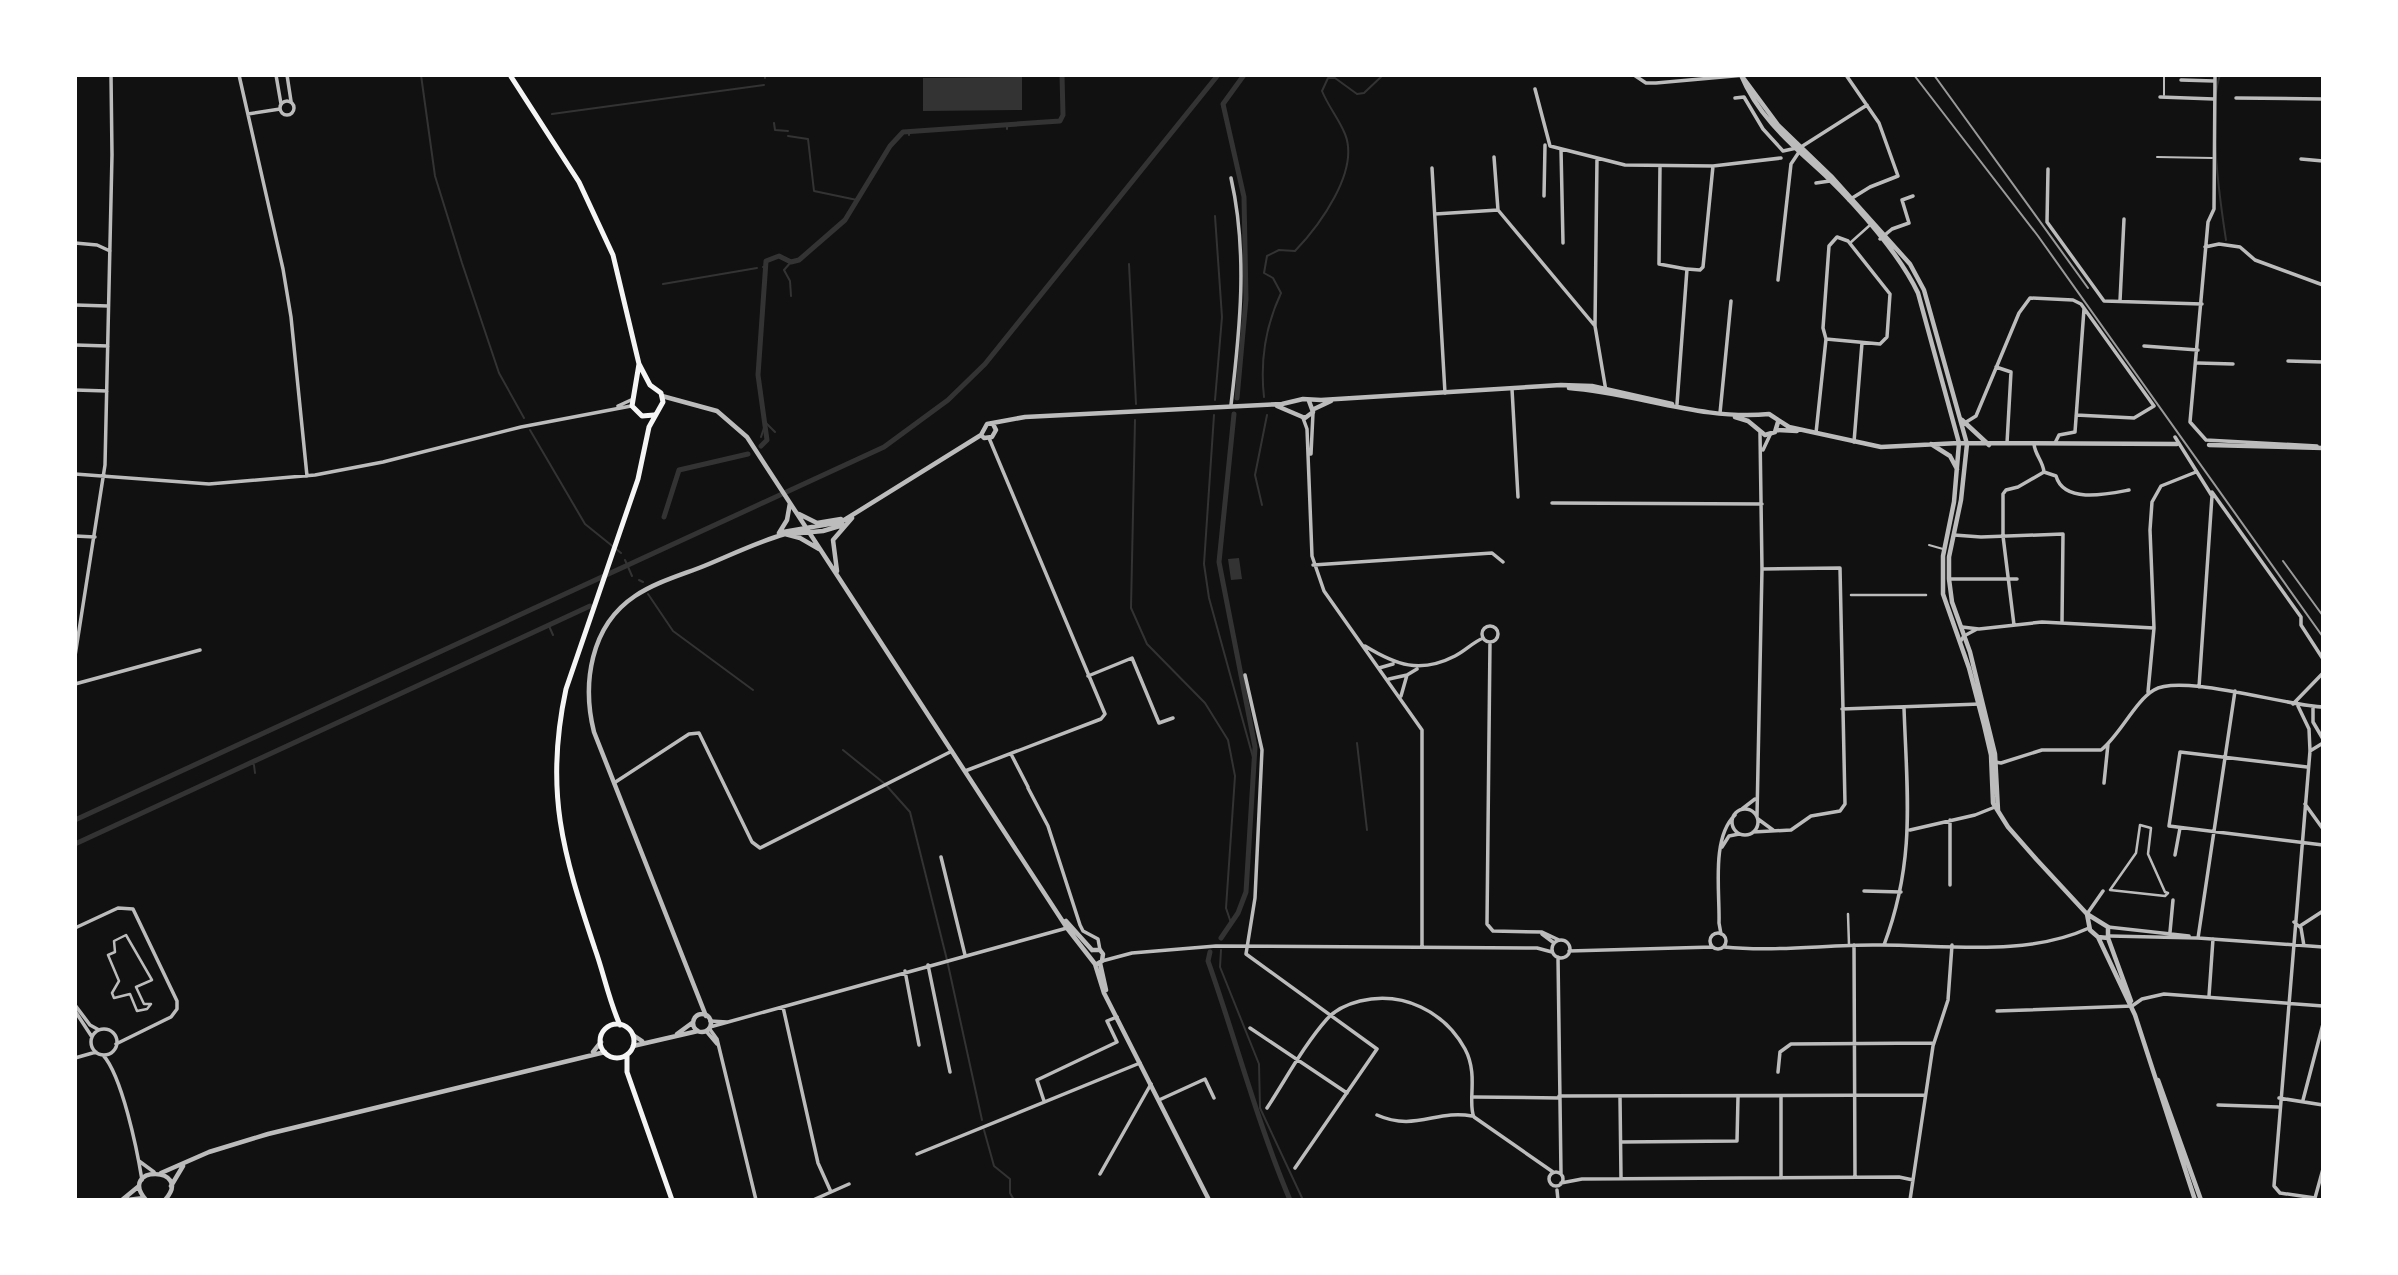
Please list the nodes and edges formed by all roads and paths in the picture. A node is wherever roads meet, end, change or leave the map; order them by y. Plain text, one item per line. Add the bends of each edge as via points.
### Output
1 (111, 75) edge
2 (239, 75) edge
3 (276, 75) edge
4 (287, 75) edge
5 (510, 75) edge
6 (1634, 75) edge
7 (1846, 75) edge
8 (2164, 75) edge
9 (1743, 76) edge
10 (2196, 78) edge
11 (2215, 78) edge
12 (2181, 80) dead end
13 (1535, 89) dead end
14 (1735, 98) dead end
15 (2162, 98) joint
16 (2236, 98) dead end
17 (2215, 99) junction
18 (2323, 99) edge
19 (291, 101) junction
20 (281, 104) junction
21 (1867, 105) junction
22 (280, 109) junction
23 (248, 114) junction
24 (1545, 145) dead end
25 (1561, 149) junction
26 (1799, 149) junction
27 (2157, 157) dead end
28 (1494, 158) dead end
29 (1597, 158) junction
30 (1781, 158) dead end
31 (2214, 158) junction
32 (2301, 159) dead end
33 (2323, 160) edge
34 (1660, 166) junction
35 (1713, 166) junction
36 (1432, 168) dead end
37 (2048, 169) dead end
38 (1231, 178) dead end
39 (1830, 181) junction
40 (1816, 183) dead end
41 (1544, 196) dead end
42 (1913, 196) dead end
43 (1850, 200) junction
44 (1497, 210) junction
45 (1435, 214) junction
46 (2124, 219) dead end
47 (1869, 226) junction
48 (1882, 237) junction
49 (111, 241) junction
50 (75, 243) edge
51 (1563, 243) dead end
52 (1850, 243) junction
53 (97, 245) junction
54 (2205, 247) junction
55 (110, 251) junction
56 (1687, 269) junction
57 (1778, 280) dead end
58 (2323, 285) edge
59 (2120, 301) junction
60 (1731, 302) dead end
61 (2202, 304) junction
62 (75, 305) edge
63 (109, 306) junction
64 (2084, 307) junction
65 (1595, 326) junction
66 (1826, 339) junction
67 (1862, 343) junction
68 (75, 345) edge
69 (108, 346) junction
70 (2144, 346) dead end
71 (2199, 350) junction
72 (2288, 361) dead end
73 (2323, 362) edge
74 (2198, 363) junction
75 (639, 364) junction
76 (2233, 364) dead end
77 (1996, 367) junction
78 (650, 385) junction
79 (637, 388) junction
80 (1512, 389) junction
81 (75, 390) edge
82 (107, 391) junction
83 (1606, 391) junction
84 (1445, 393) junction
85 (662, 396) junction
86 (1341, 398) junction
87 (1309, 400) junction
88 (680, 402) junction
89 (1297, 402) junction
90 (631, 403) junction
91 (1273, 404) junction
92 (1674, 404) junction
93 (1231, 405) junction
94 (662, 407) junction
95 (1313, 411) junction
96 (1296, 414) junction
97 (1723, 414) junction
98 (654, 415) junction
99 (2076, 415) junction
100 (642, 416) junction
101 (1759, 417) junction
102 (1303, 418) junction
103 (1778, 421) junction
104 (1963, 424) junction
105 (994, 426) junction
106 (1776, 430) junction
107 (1759, 431) junction
108 (1814, 432) junction
109 (647, 433) junction
110 (981, 435) junction
111 (1770, 435) junction
112 (2175, 437) dead end
113 (989, 438) junction
114 (1854, 442) junction
115 (1959, 443) junction
116 (1931, 444) junction
117 (1967, 444) junction
118 (2034, 444) junction
119 (2055, 444) junction
120 (2177, 444) dead end
121 (1989, 445) junction
122 (2007, 445) junction
123 (2209, 445) dead end
124 (2321, 448) edge
125 (1763, 452) junction
126 (1310, 463) junction
127 (1957, 472) junction
128 (2043, 472) junction
129 (2197, 472) junction
130 (75, 474) edge
131 (307, 476) junction
132 (104, 477) junction
133 (2129, 490) dead end
134 (2211, 491) junction
135 (1518, 497) dead end
136 (790, 502) junction
137 (1552, 503) dead end
138 (1762, 504) junction
139 (861, 511) junction
140 (797, 513) junction
141 (847, 523) junction
142 (808, 530) junction
143 (785, 534) junction
144 (1950, 534) junction
145 (75, 536) edge
146 (776, 536) junction
147 (2003, 536) junction
148 (95, 537) junction
149 (1929, 545) dead end
150 (1944, 549) junction
151 (822, 551) junction
152 (1503, 562) dead end
153 (1313, 565) junction
154 (1762, 569) junction
155 (838, 575) junction
156 (1949, 579) junction
157 (2007, 579) junction
158 (2017, 579) dead end
159 (1851, 595) dead end
160 (1926, 595) dead end
161 (2062, 622) junction
162 (2014, 625) junction
163 (1962, 627) junction
164 (2154, 628) junction
165 (1979, 629) junction
166 (1483, 636) junction
167 (1965, 636) junction
168 (1490, 642) junction
169 (1960, 642) junction
170 (1361, 644) junction
171 (200, 650) dead end
172 (75, 656) edge
173 (2323, 659) edge
174 (1395, 664) junction
175 (1419, 667) junction
176 (1379, 668) junction
177 (2323, 673) edge
178 (1245, 675) dead end
179 (1407, 675) junction
180 (1088, 676) junction
181 (1387, 678) junction
182 (2151, 680) junction
183 (75, 684) edge
184 (2161, 686) junction
185 (2199, 687) junction
186 (2235, 691) junction
187 (2148, 694) junction
188 (1401, 698) junction
189 (1981, 703) junction
190 (2296, 705) junction
191 (2313, 707) junction
192 (2323, 707) edge
193 (1904, 708) junction
194 (1842, 709) junction
195 (1173, 718) dead end
196 (2323, 741) edge
197 (2109, 743) junction
198 (2101, 750) junction
199 (952, 751) junction
200 (2309, 751) junction
201 (1011, 754) junction
202 (2106, 757) junction
203 (1991, 758) junction
204 (2225, 758) junction
205 (1996, 764) junction
206 (2307, 767) junction
207 (965, 771) junction
208 (614, 783) junction
209 (2104, 783) dead end
210 (1756, 797) junction
211 (2304, 802) junction
212 (1997, 808) junction
213 (1741, 810) junction
214 (1735, 815) junction
215 (1757, 818) junction
216 (1950, 820) junction
217 (2180, 828) junction
218 (2323, 829) edge
219 (1910, 830) junction
220 (1775, 831) junction
221 (1753, 832) junction
222 (2214, 832) junction
223 (1740, 834) junction
224 (2300, 843) junction
225 (2323, 845) edge
226 (1721, 849) junction
227 (2148, 854) joint
228 (2175, 855) dead end
229 (942, 857) dead end
230 (1950, 885) dead end
231 (1864, 891) dead end
232 (2103, 891) dead end
233 (1901, 892) junction
234 (2173, 900) dead end
235 (2323, 911) edge
236 (1848, 914) dead end
237 (2087, 914) junction
238 (1060, 915) junction
239 (2097, 921) junction
240 (2294, 922) junction
241 (1718, 923) junction
242 (2090, 925) junction
243 (2300, 926) junction
244 (2108, 927) junction
245 (75, 928) edge
246 (1067, 928) junction
247 (1537, 932) junction
248 (2170, 932) junction
249 (1714, 934) junction
250 (1721, 934) junction
251 (2097, 936) junction
252 (2118, 936) junction
253 (2109, 937) junction
254 (2198, 938) junction
255 (2213, 939) junction
256 (1559, 940) junction
257 (1726, 941) junction
258 (1710, 942) junction
259 (1553, 944) junction
260 (2291, 944) junction
261 (1851, 945) junction
262 (1884, 945) junction
263 (1952, 945) junction
264 (1245, 946) junction
265 (1569, 946) junction
266 (2304, 946) junction
267 (1422, 947) junction
268 (1713, 947) junction
269 (1724, 947) junction
270 (2323, 947) edge
271 (1537, 948) junction
272 (1692, 948) junction
273 (1739, 948) junction
274 (1582, 949) junction
275 (1569, 951) junction
276 (1090, 952) junction
277 (1101, 952) junction
278 (1552, 952) junction
279 (2112, 952) junction
280 (965, 955) junction
281 (1113, 956) junction
282 (1561, 957) junction
283 (1099, 963) junction
284 (928, 965) junction
285 (905, 971) junction
286 (119, 981) joint
287 (699, 995) junction
288 (2209, 996) junction
289 (2287, 1003) junction
290 (75, 1004) edge
291 (2132, 1006) junction
292 (2323, 1006) edge
293 (783, 1007) junction
294 (613, 1008) junction
295 (75, 1011) edge
296 (1997, 1011) dead end
297 (697, 1016) junction
298 (706, 1016) junction
299 (1330, 1016) junction
300 (1117, 1017) junction
301 (693, 1022) junction
302 (2323, 1024) edge
303 (620, 1025) junction
304 (609, 1027) junction
305 (709, 1027) junction
306 (1250, 1028) dead end
307 (99, 1030) junction
308 (698, 1031) junction
309 (633, 1035) junction
310 (92, 1037) junction
311 (116, 1037) junction
312 (671, 1037) junction
313 (124, 1038) junction
314 (646, 1041) junction
315 (601, 1042) junction
316 (1934, 1043) junction
317 (116, 1044) junction
318 (1854, 1044) junction
319 (92, 1045) junction
320 (919, 1045) dead end
321 (634, 1046) junction
322 (96, 1052) junction
323 (112, 1052) junction
324 (605, 1052) junction
325 (82, 1055) junction
326 (103, 1055) junction
327 (627, 1055) junction
328 (588, 1056) junction
329 (75, 1058) edge
330 (615, 1058) junction
331 (1298, 1061) junction
332 (1140, 1063) junction
333 (111, 1064) junction
334 (627, 1072) junction
335 (950, 1072) dead end
336 (1778, 1072) dead end
337 (2157, 1079) junction
338 (1151, 1084) junction
339 (1347, 1093) junction
340 (1925, 1095) junction
341 (1854, 1096) junction
342 (1474, 1097) junction
343 (1559, 1097) junction
344 (1620, 1097) junction
345 (1738, 1097) junction
346 (1781, 1097) junction
347 (1214, 1098) dead end
348 (2279, 1098) junction
349 (1159, 1100) junction
350 (2304, 1100) junction
351 (1044, 1102) junction
352 (2218, 1105) dead end
353 (2323, 1105) edge
354 (2278, 1107) junction
355 (1267, 1108) dead end
356 (1377, 1115) dead end
357 (1474, 1117) junction
358 (1621, 1142) junction
359 (916, 1154) dead end
360 (138, 1159) junction
361 (188, 1161) junction
362 (1558, 1161) junction
363 (1540, 1164) junction
364 (1295, 1168) dead end
365 (2323, 1169) edge
366 (1553, 1171) junction
367 (154, 1172) junction
368 (161, 1173) junction
369 (1100, 1174) dead end
370 (1561, 1174) junction
371 (1855, 1177) junction
372 (1621, 1178) junction
373 (1781, 1178) junction
374 (1578, 1180) junction
375 (1913, 1180) junction
376 (1549, 1182) junction
377 (141, 1183) junction
378 (1562, 1183) junction
379 (849, 1184) dead end
380 (171, 1186) junction
381 (1557, 1190) dead end
382 (831, 1192) junction
383 (145, 1199) edge
384 (2315, 1199) edge
385 (125, 1200) edge
386 (165, 1200) edge
387 (672, 1200) edge
388 (756, 1200) edge
389 (813, 1200) edge
390 (1209, 1200) edge
391 (1558, 1200) edge
392 (1910, 1200) edge
393 (2195, 1200) edge
394 (2202, 1200) edge

1 - 49 street
2 - 23 street
3 - 20 street
4 - 19 street
5 - 75 main road via 571,167 601,226 619,274
6 - 9 street via 1656,83
7 - 21 street
8 - 15 lane
9 - 26 street via 1764,116
10 - 11 street
10 - 12 street
11 - 17 street
13 - 25 street via 1550,146
14 - 26 street via 1744,97 1783,151
15 - 17 street
16 - 18 street
17 - 31 street
19 - 20 street
19 - 22 street via 295,107 292,114 284,115
20 - 22 street
21 - 26 street
21 - 43 street via 1879,123 1898,176
22 - 23 street
23 - 131 street via 291,317
24 - 41 street
25 - 29 street
25 - 51 street
26 - 39 street
26 - 43 street
26 - 57 street via 1790,166
27 - 31 lane
28 - 44 street
29 - 34 street
29 - 65 street
30 - 35 street
31 - 54 street via 2214,209
32 - 33 street
34 - 35 street
34 - 56 street via 1659,264
35 - 56 street via 1703,267
36 - 45 street
37 - 59 street via 2047,222 2104,301
38 - 93 street via 1241,251
39 - 40 street
39 - 43 street
42 - 48 street via 1902,200 1909,223
43 - 47 street
43 - 48 street
44 - 45 street
44 - 65 street
45 - 84 street
46 - 59 street
47 - 48 street
47 - 52 street
48 - 104 street via 1910,264 1924,290
48 - 115 street via 1919,293
49 - 53 street
49 - 55 street
50 - 53 street
52 - 66 street via 1837,237 1829,246
52 - 67 street via 1891,297 1886,340
53 - 55 street
54 - 58 street via 2240,247 2256,260
54 - 61 street
55 - 63 street
56 - 92 street
59 - 61 street
60 - 97 street
61 - 71 street
62 - 63 street
63 - 69 street
64 - 77 street via 2073,300 2030,298 2023,304
64 - 99 street
64 - 99 street via 2154,407 2134,418
65 - 83 street
66 - 67 street
66 - 108 street
67 - 114 street
68 - 69 street
69 - 82 street
70 - 71 street
71 - 74 street
72 - 73 street
74 - 76 street
74 - 124 street via 2190,419 2205,439 2302,443
75 - 78 main road
75 - 79 main road
77 - 104 street via 1976,416
77 - 122 street via 2011,372
78 - 79 main road
78 - 85 main road
79 - 90 main road
80 - 83 street via 1579,385
80 - 84 street
80 - 135 street
81 - 82 street
82 - 132 street
83 - 92 street
84 - 86 street
85 - 88 street
85 - 94 main road
86 - 87 street
86 - 95 street
87 - 89 street
87 - 95 street
88 - 94 street
88 - 136 street via 706,407 734,423
89 - 91 street
89 - 96 street
90 - 100 main road
90 - 131 street
91 - 93 street
91 - 96 street
92 - 97 street
93 - 105 street via 1016,418
94 - 98 main road
95 - 102 street
95 - 126 street
96 - 102 street
97 - 101 street
97 - 107 street via 1748,421
98 - 100 main road
98 - 109 main road
99 - 119 street via 2074,434 2059,435
100 - 109 main road
101 - 103 street via 1769,414
101 - 107 street
102 - 126 street
103 - 106 street
103 - 108 street
104 - 117 street
104 - 121 street
105 - 110 street via 984,427
105 - 113 street
106 - 108 street
106 - 111 street
107 - 111 street
107 - 125 street
108 - 114 street
109 - 294 main road via 643,460 566,689 559,724 555,793 560,836
110 - 113 street
110 - 139 street
111 - 125 street
112 - 129 street
113 - 180 street
114 - 116 street via 1886,447
115 - 116 street
115 - 117 street
115 - 127 street
116 - 127 street via 1950,456
117 - 121 street
117 - 144 street via 1961,500
118 - 119 street
118 - 122 street
118 - 128 street via 2043,460
119 - 120 street
121 - 122 street
123 - 124 street
125 - 138 street
126 - 153 street
127 - 144 street
128 - 133 street via 2056,476 2067,491 2087,495
128 - 147 street via 2003,494
129 - 134 street
129 - 164 street via 2161,486 2152,502
130 - 132 street
131 - 132 street via 209,484
132 - 148 street
134 - 173 street via 2301,617 2301,625
134 - 185 street
136 - 140 street
136 - 146 street via 787,520
137 - 138 street
138 - 154 street
139 - 140 street via 817,523
139 - 141 street
139 - 142 street via 841,522
140 - 142 street
141 - 142 street
141 - 155 street via 832,544
142 - 143 street
142 - 146 street
142 - 151 street
143 - 146 street
143 - 151 street
144 - 147 street
144 - 150 street
144 - 156 street
145 - 148 street
146 - 208 street via 649,588 611,619 591,662 588,699 594,732
147 - 157 street
147 - 161 street via 2063,534
148 - 172 street
149 - 150 lane
150 - 169 street via 1943,594
151 - 155 street
152 - 153 street via 1492,553
153 - 170 street via 1324,591
154 - 194 street via 1840,568
154 - 210 street
155 - 199 street
156 - 157 street
156 - 163 street
157 - 158 street
157 - 162 street
159 - 160 street
161 - 162 street
161 - 164 street
162 - 165 street
163 - 165 street
163 - 167 street
164 - 182 street
165 - 167 street
166 - 168 street
166 - 168 street via 1488,627 1497,630 1497,639
166 - 175 street via 1449,659
167 - 169 street
167 - 189 street
168 - 247 street via 1487,924 1498,932
169 - 189 street
170 - 174 street
170 - 176 street
171 - 183 street
174 - 175 street
174 - 176 street
175 - 179 street
176 - 181 street
177 - 190 street
178 - 264 street via 1262,750 1255,898
179 - 181 street
179 - 188 street
180 - 195 street via 1132,658 1160,723
180 - 201 street via 1103,718
181 - 188 street
182 - 184 street
182 - 187 street
184 - 185 street
184 - 187 street
185 - 186 street
186 - 190 street
186 - 204 street
187 - 197 street
188 - 267 street via 1424,737
189 - 193 street
189 - 203 street
189 - 205 street
190 - 191 street
190 - 200 street via 2309,729
191 - 192 street
191 - 196 street via 2313,722
193 - 194 street
193 - 219 street
194 - 220 street via 1845,807 1811,816 1791,830
196 - 200 street
197 - 198 street
197 - 202 street
198 - 202 street
198 - 205 street via 2042,750
199 - 207 street
199 - 208 street via 763,848 756,848 702,736 695,732
200 - 206 street
201 - 207 street
201 - 277 street via 1048,825 1083,931 1098,939
202 - 209 street
203 - 205 street
203 - 212 street
204 - 206 street
204 - 217 street via 2179,753 2169,826
204 - 222 street
205 - 212 street
206 - 211 street
207 - 238 street
208 - 287 street
210 - 213 street
210 - 215 street
211 - 218 street
211 - 224 street
212 - 216 street
212 - 237 street
213 - 214 street
213 - 215 street via 1751,811
214 - 223 street via 1733,824
214 - 226 street via 1723,833
215 - 220 street
215 - 221 street
216 - 219 street
216 - 230 street
217 - 222 street
217 - 228 street
219 - 233 street
220 - 221 street
221 - 223 street
222 - 224 street
222 - 254 street
223 - 226 street via 1729,836
224 - 225 street
224 - 240 street
226 - 241 street
227 - 227 street via 2168,893 2165,896 2110,890 2136,853 2140,825 2151,828
229 - 280 street
231 - 233 street
232 - 237 street
233 - 262 street
234 - 248 street
235 - 243 street
236 - 261 street
237 - 239 street
237 - 242 street
238 - 246 street
238 - 276 street
239 - 242 street
239 - 244 street
240 - 243 street
240 - 260 street
241 - 249 street
241 - 250 street
242 - 251 street
242 - 263 street via 2015,946
243 - 266 street
244 - 248 street
244 - 253 street
245 - 313 street via 118,908 133,909 174,995 173,1015
246 - 276 street
246 - 280 street
247 - 256 street
247 - 259 street
248 - 254 street
249 - 250 street
249 - 258 street
250 - 257 street
251 - 253 street
251 - 291 street
252 - 253 street
252 - 254 street
252 - 279 street
253 - 279 street
254 - 255 street
255 - 260 street
255 - 288 street
256 - 259 street
256 - 265 street
257 - 269 street
257 - 273 street
258 - 268 street
258 - 272 street
259 - 271 street
259 - 278 street
260 - 266 street
260 - 289 street
261 - 262 street
261 - 273 street
261 - 318 street
262 - 263 street
263 - 316 street via 1948,1000
264 - 267 street
264 - 281 street
264 - 299 street via 1253,962
265 - 274 street
265 - 275 street
266 - 270 street
267 - 271 street
268 - 269 street
268 - 272 street
269 - 273 street
271 - 278 street
272 - 274 street
274 - 275 street
275 - 282 street
276 - 277 street
276 - 283 street via 1090,961
277 - 281 street
277 - 283 street
278 - 282 street
279 - 291 street
280 - 284 street
281 - 283 street
282 - 343 street
283 - 300 street
284 - 285 street
284 - 335 street
285 - 293 street
285 - 320 street
286 - 286 street via 114,998 130,994 136,1011 147,1008 150,1002 144,1004 136,987 152,980 126,935 114,941 115,952 108,955
287 - 297 street
287 - 298 street
288 - 289 street
288 - 291 street via 2159,994
289 - 292 street
289 - 348 street
290 - 307 street
291 - 296 street
291 - 337 street
293 - 305 street
293 - 382 street via 818,1163
294 - 303 main road
294 - 304 main road
295 - 310 street
297 - 298 street
297 - 301 street
298 - 305 street
299 - 331 street
299 - 339 street via 1377,1049
299 - 342 street via 1350,1004 1382,998 1404,1000 1427,1010 1448,1026 1466,1052 1474,1077
300 - 332 street
300 - 351 street via 1107,1021 1117,1042 1037,1080
301 - 308 street
301 - 312 street
302 - 350 street
303 - 304 main road
303 - 309 main road
304 - 315 main road
305 - 308 street
305 - 388 street via 719,1049
306 - 331 street
307 - 310 street
307 - 311 street
308 - 312 street
309 - 314 street
309 - 321 main road
310 - 319 street
311 - 313 street
311 - 317 street
312 - 314 street
313 - 317 street
314 - 321 street
315 - 324 main road
315 - 328 street
316 - 318 street
316 - 340 street
317 - 323 street
318 - 336 street via 1789,1045 1780,1052
318 - 341 street
319 - 322 street
319 - 325 street
321 - 327 main road
322 - 325 street
322 - 326 street
323 - 326 street
323 - 333 street
324 - 328 street
324 - 330 main road
325 - 329 street
326 - 333 street
327 - 330 main road
327 - 334 main road
328 - 361 street via 268,1134
330 - 334 main road
331 - 339 street
331 - 355 street
332 - 338 street
332 - 351 street
333 - 360 street
334 - 387 main road
337 - 393 street
337 - 394 street
338 - 349 street
338 - 369 street
339 - 364 street
340 - 341 street
340 - 375 street
341 - 346 street
341 - 371 street
342 - 343 street
342 - 357 street
343 - 344 street
343 - 362 street
344 - 345 street
344 - 358 street
345 - 346 street
345 - 358 street via 1737,1141
346 - 373 street
347 - 349 street via 1205,1079
348 - 350 street
348 - 354 street
349 - 390 street
350 - 353 street
351 - 359 street
352 - 354 street
354 - 384 street via 2275,1191
356 - 357 street via 1412,1124 1453,1113
357 - 363 street
358 - 372 street
360 - 367 street
360 - 377 street
361 - 368 street
361 - 380 street
362 - 366 street
362 - 370 street
363 - 366 street
363 - 376 street
365 - 384 street
366 - 370 street
366 - 376 street
367 - 368 street
367 - 377 street
368 - 380 street
370 - 374 street
370 - 378 street
371 - 373 street
371 - 375 street
372 - 373 street
372 - 374 street
374 - 378 street
375 - 392 street
376 - 378 street via 1555,1186
377 - 383 street
377 - 385 street
379 - 382 street
380 - 386 street
381 - 391 street
382 - 389 street
383 - 385 street

